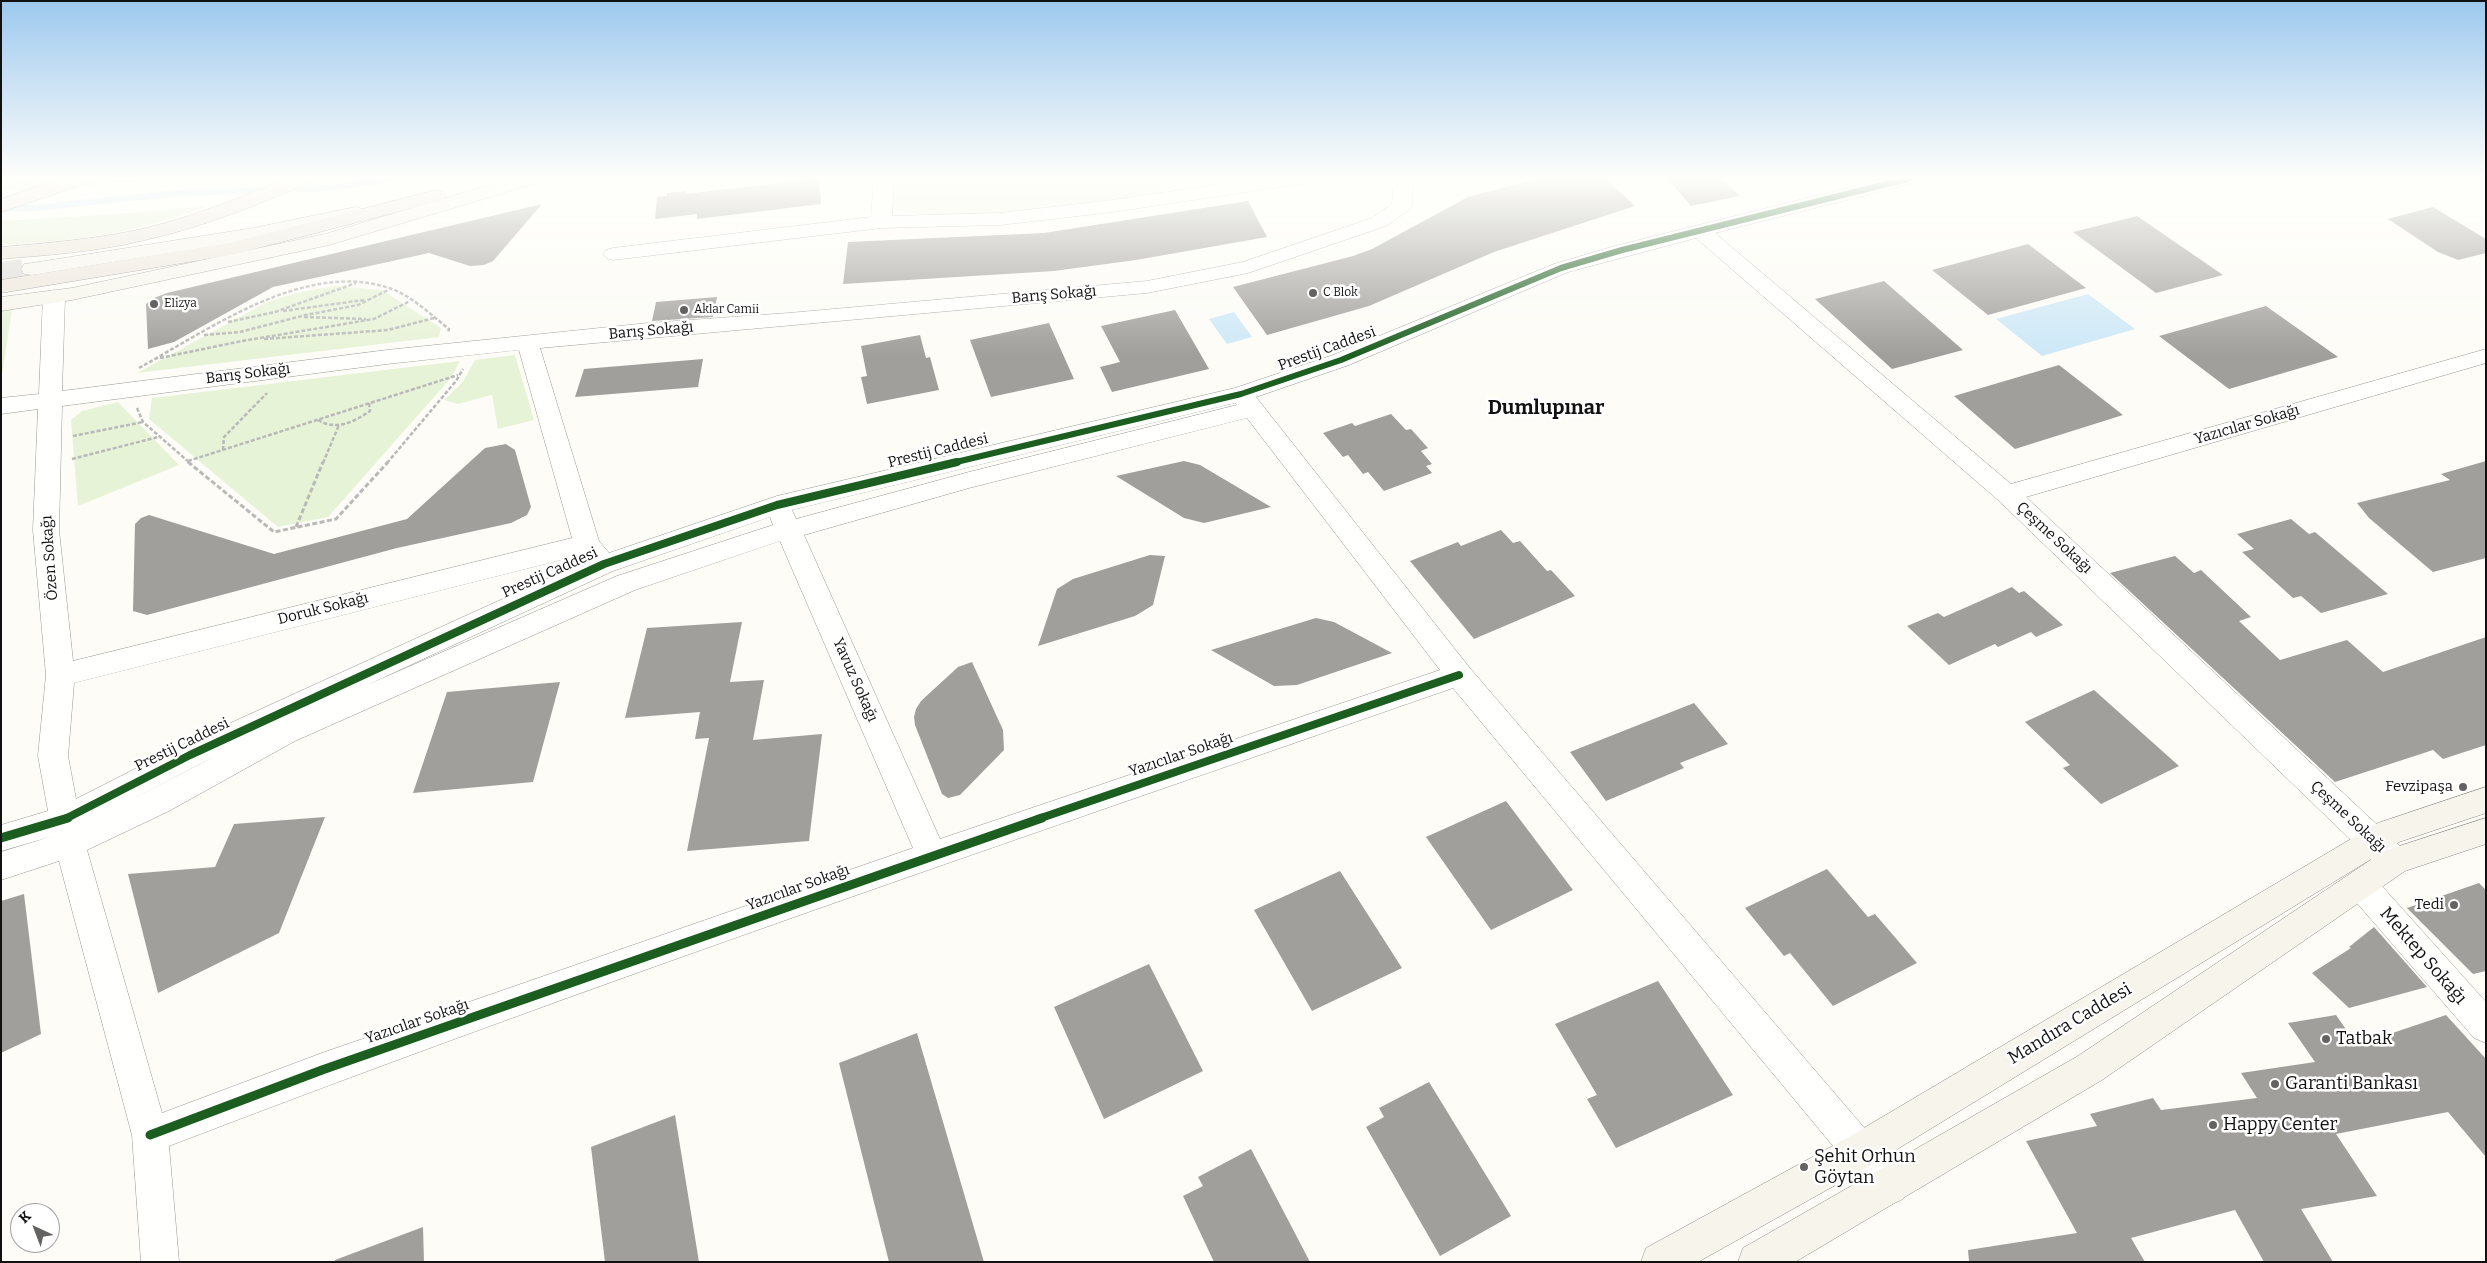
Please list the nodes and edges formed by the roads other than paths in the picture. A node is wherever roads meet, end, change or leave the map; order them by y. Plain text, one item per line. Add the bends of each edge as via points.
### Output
1 (127, 237) edge
2 (234, 237) edge
3 (278, 237) edge
4 (336, 237) edge
5 (756, 237) edge
6 (1336, 237) edge
7 (1675, 237) edge
8 (1708, 237) edge
9 (1, 253) edge
10 (613, 254) dead end
11 (32, 269) tunnel mouth
12 (1, 287) edge
13 (54, 297) junction
14 (1, 304) edge
15 (528, 344) junction
16 (2486, 356) edge
17 (51, 399) junction
18 (1246, 401) junction
19 (1, 406) edge
20 (2007, 494) junction
21 (783, 517) junction
22 (595, 554) junction
23 (60, 675) junction
24 (1459, 675) junction
25 (2486, 800) edge
26 (68, 831) junction
27 (2486, 831) edge
28 (1, 838) edge
29 (2384, 851) junction
30 (932, 855) junction
31 (1, 866) edge
32 (2361, 885) junction
33 (2486, 1027) edge
34 (150, 1135) junction
35 (1860, 1151) junction
36 (1890, 1186) junction
37 (160, 1262) edge
38 (1660, 1262) edge
39 (1757, 1262) edge

1 - 9 highway
2 - 11 main road
3 - 12 highway via 231,249
4 - 13 main road
5 - 10 street
6 - 15 street, Barış Sokağı via 1248,267 1165,283
7 - 18 street, Prestij Caddesi via 1561,268
8 - 20 street, Çeşme Sokağı
13 - 14 main road
13 - 17 street, Özen Sokağı
15 - 17 street, Barış Sokağı via 325,364
15 - 22 street
16 - 20 street, Yazıcılar Sokağı
17 - 19 street, Barış Sokağı
17 - 23 street, Özen Sokağı via 46,530
18 - 21 street, Prestij Caddesi via 969,480
18 - 24 street
20 - 29 street, Çeşme Sokağı
21 - 22 street, Prestij Caddesi
21 - 26 street, Prestij Caddesi via 285,733 158,802
21 - 30 street, Yavuz Sokağı
22 - 23 street, Doruk Sokağı
22 - 26 street, Prestij Caddesi via 426,644 190,755
23 - 26 street, Özen Sokağı via 54,756
24 - 30 street, Yazıcılar Sokağı
24 - 35 street
25 - 29 main road, Mandıra Caddesi via 2389,832
26 - 28 street, Prestij Caddesi
26 - 31 street, Prestij Caddesi
26 - 34 street, Özen Sokağı
27 - 29 main road, Mandıra Caddesi
29 - 32 main road, Mandıra Caddesi
29 - 35 main road, Mandıra Caddesi
30 - 34 street, Yazıcılar Sokağı via 322,1070
32 - 33 street, Mektep Sokağı
32 - 36 main road, Mandıra Caddesi via 2090,1068
34 - 37 street, Özen Sokağı
35 - 36 street
35 - 38 main road, Mandıra Caddesi
36 - 39 main road, Mandıra Caddesi

